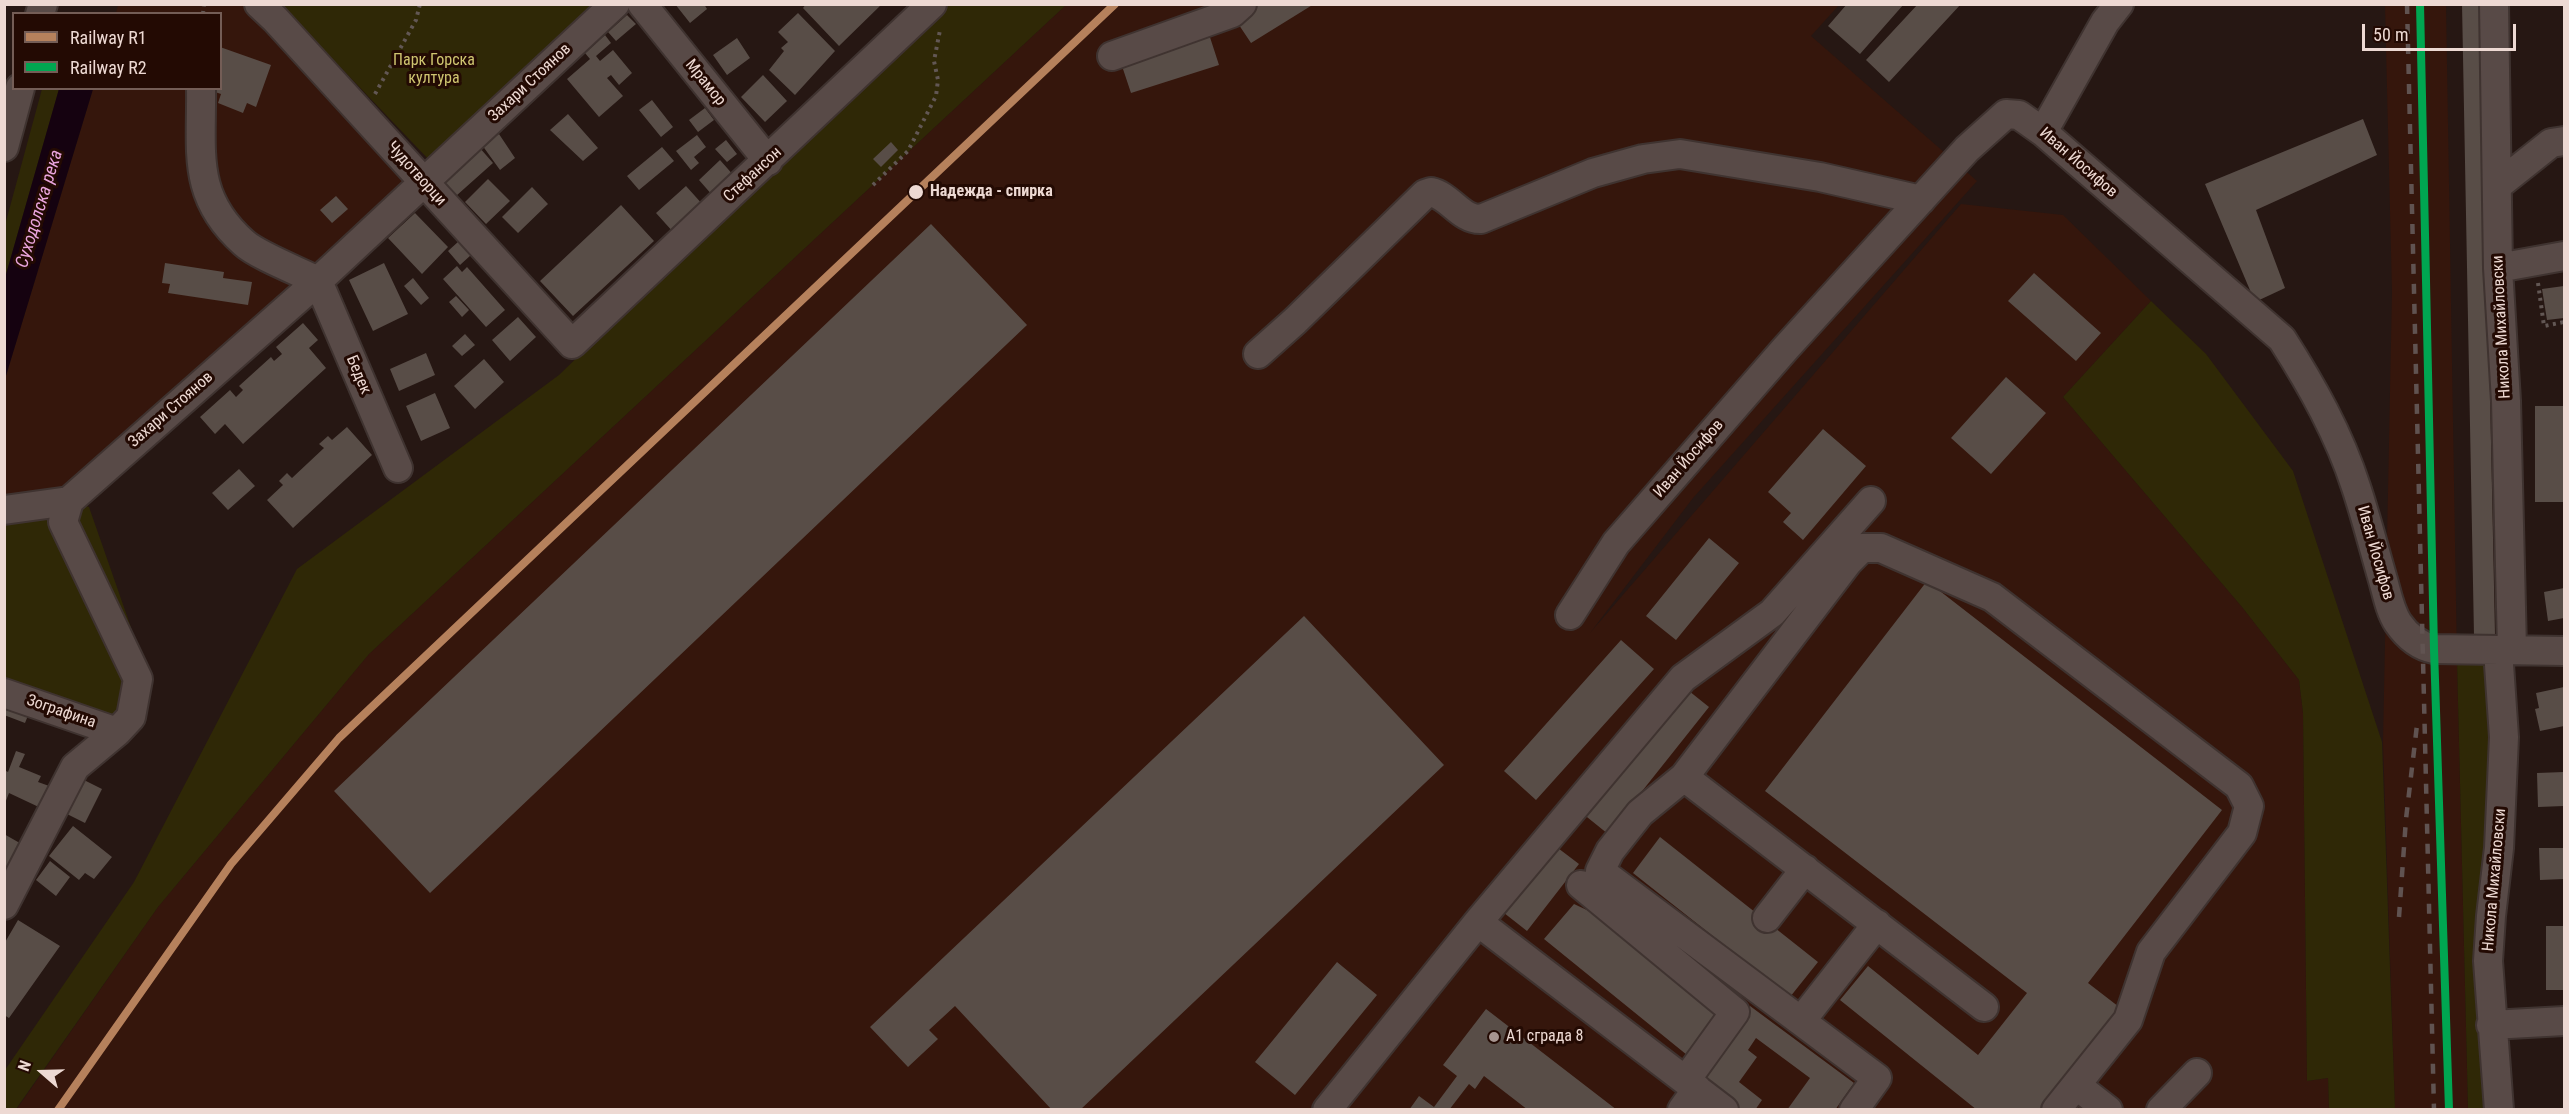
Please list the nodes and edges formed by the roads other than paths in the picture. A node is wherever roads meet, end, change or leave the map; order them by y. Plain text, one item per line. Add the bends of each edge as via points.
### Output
1 (259, 4) edge
2 (615, 4) edge
3 (642, 4) edge
4 (1242, 4) edge
5 (2119, 4) edge
6 (2494, 4) edge
7 (938, 14) edge
8 (1112, 56) dead end
9 (19, 90) edge
10 (201, 90) edge
11 (2043, 132) junction
12 (2565, 141) edge
13 (4, 147) edge
14 (768, 161) junction
15 (423, 183) junction
16 (2497, 186) junction
17 (1921, 200) junction
18 (2565, 256) edge
19 (2498, 268) junction
20 (318, 281) junction
21 (572, 344) joint
22 (1258, 354) dead end
23 (398, 468) dead end
24 (69, 501) junction
25 (1871, 501) dead end
26 (4, 510) edge
27 (1570, 615) dead end
28 (2505, 650) junction
29 (2565, 651) edge
30 (4, 693) edge
31 (117, 732) junction
32 (1684, 777) junction
33 (1805, 869) junction
34 (1590, 878) junction
35 (4, 905) edge
36 (1767, 918) dead end
37 (1478, 922) junction
38 (1877, 924) junction
39 (1984, 1007) dead end
40 (1801, 1021) junction
41 (2565, 1021) edge
42 (2491, 1025) junction
43 (2197, 1073) dead end
44 (2076, 1085) junction
45 (1688, 1093) edge
46 (1327, 1110) edge
47 (1724, 1110) edge
48 (1854, 1110) edge
49 (2056, 1110) edge
50 (2108, 1110) edge
51 (2161, 1110) edge
52 (2499, 1110) edge

1 - 15 street, Чудотворци
2 - 15 street, Захари Стоянов
3 - 14 street, Мрамор
4 - 8 street via 1232,13
5 - 11 street
6 - 16 street, Никола Михайловски
7 - 14 street, Стефансон
9 - 13 street
10 - 20 street via 202,176 214,209 245,244
11 - 17 street, Иван Йосифов via 2019,115 2006,114 1967,149
11 - 28 street, Иван Йосифов via 2282,339 2334,429 2356,486 2389,602 2397,622 2410,637 2423,647 2434,649
12 - 16 street via 2551,143
14 - 21 street, Стефансон
15 - 20 street, Захари Стоянов
15 - 21 street, Чудотворци
16 - 19 street, Никола Михайловски
17 - 22 street via 1820,177 1680,154 1643,159 1593,173 1481,219 1468,216 1431,192
17 - 27 street, Иван Йосифов via 1616,543
18 - 19 street
19 - 28 street, Никола Михайловски via 2506,401
20 - 23 street, Бедек
20 - 24 street, Захари Стоянов
24 - 26 street
24 - 31 street via 63,522 138,679 131,717
25 - 37 street via 1772,613 1683,678
28 - 29 street, Иван Йосифов
28 - 42 street, Никола Михайловски via 2499,848 2488,961
30 - 31 street, Зографина
31 - 35 street via 75,767
32 - 33 street
32 - 34 street via 1640,813
32 - 44 street via 1848,561 1862,548 1881,548 1992,597 2239,786 2249,806 2242,833 2151,952 2128,1020
33 - 36 street
33 - 38 street
34 - 40 street
34 - 45 street via 1735,1012
37 - 45 street
37 - 46 street
38 - 39 street
38 - 40 street
40 - 48 street via 1877,1078
41 - 42 street
42 - 52 street, Никола Михайловски
43 - 51 street
44 - 49 street
44 - 50 street
45 - 47 street

